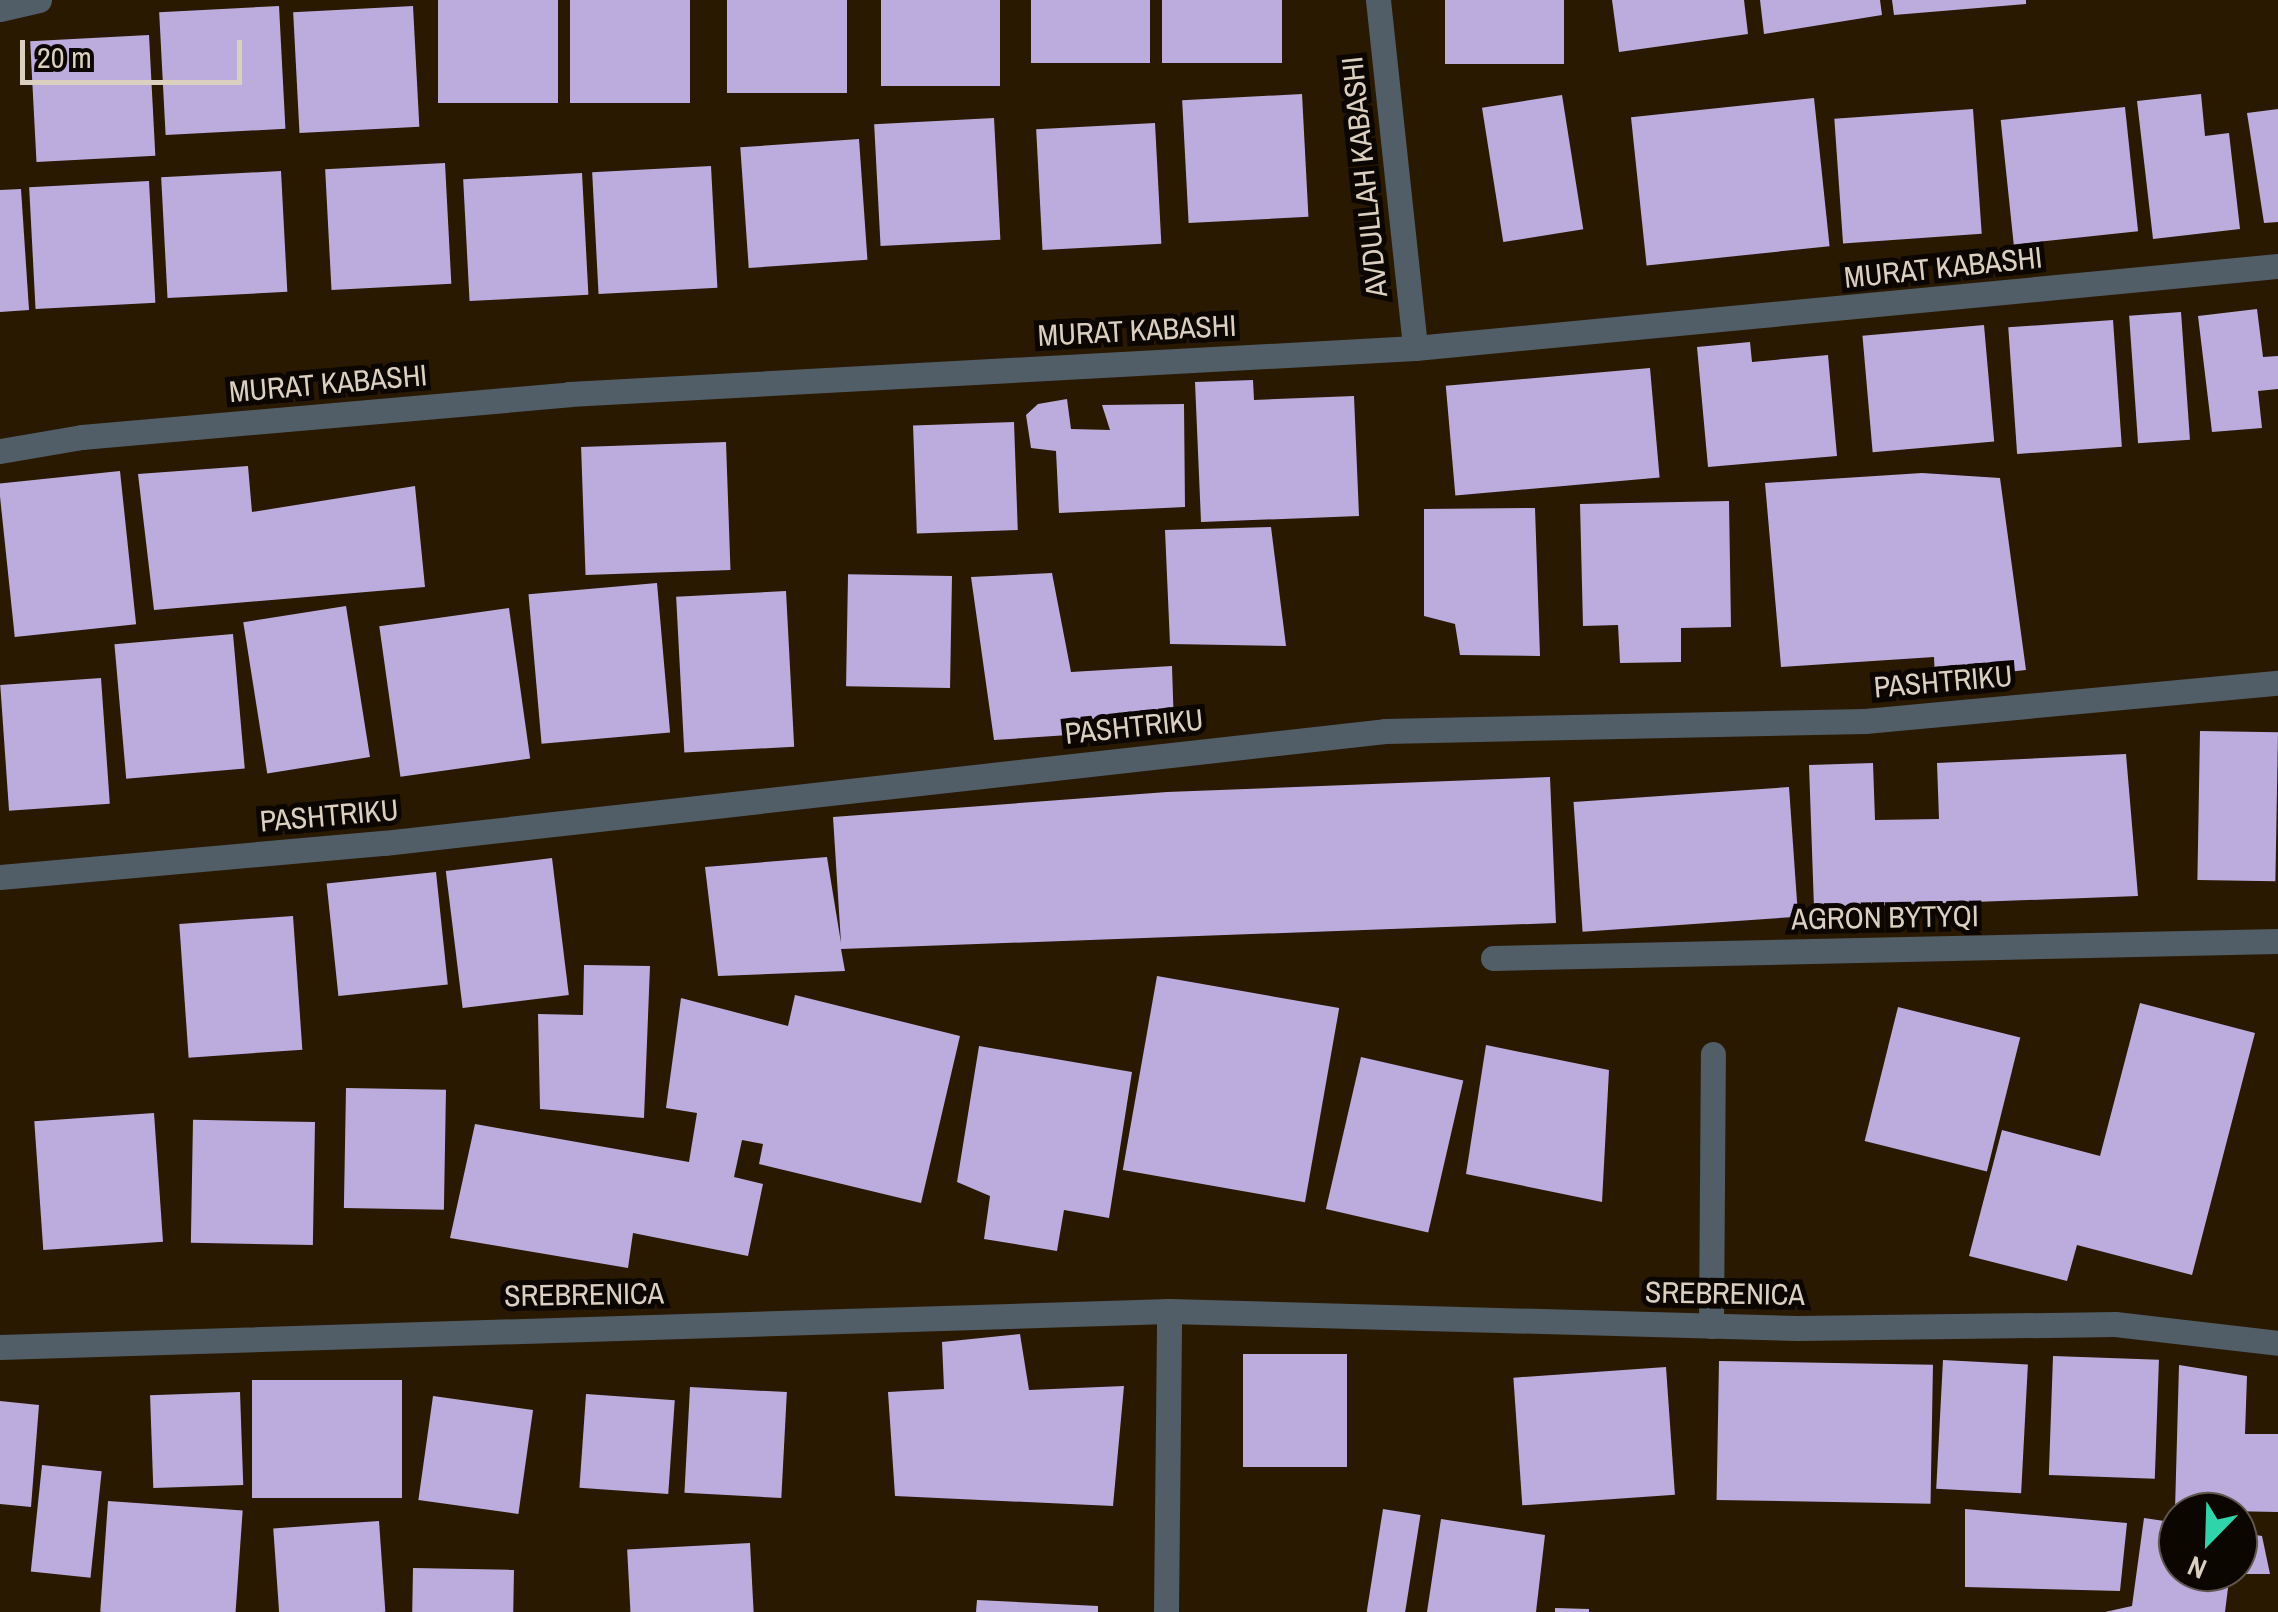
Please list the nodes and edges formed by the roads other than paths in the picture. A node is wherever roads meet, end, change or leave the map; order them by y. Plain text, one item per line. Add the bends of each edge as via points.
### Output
1 (38, 0) edge
2 (1378, 0) edge
3 (0, 9) edge
4 (2278, 266) edge
5 (1414, 348) junction
6 (0, 452) edge
7 (2278, 683) edge
8 (0, 877) edge
9 (2278, 941) edge
10 (1493, 958) dead end
11 (1712, 1054) dead end
12 (1169, 1311) junction
13 (1711, 1326) junction
14 (2278, 1343) edge
15 (0, 1346) edge
16 (1166, 1612) edge

1 - 3 street
2 - 5 street, AVDULLAH KABASHI
4 - 5 street, MURAT KABASHI
5 - 6 street, MURAT KABASHI via 569,394 82,437
7 - 8 street, PASHTRIKU via 1865,722 1386,732 384,843
9 - 10 street, AGRON BYTYQI
11 - 13 street
12 - 13 street, SREBRENICA
12 - 15 street, SREBRENICA
12 - 16 street
13 - 14 street, SREBRENICA via 2115,1324

